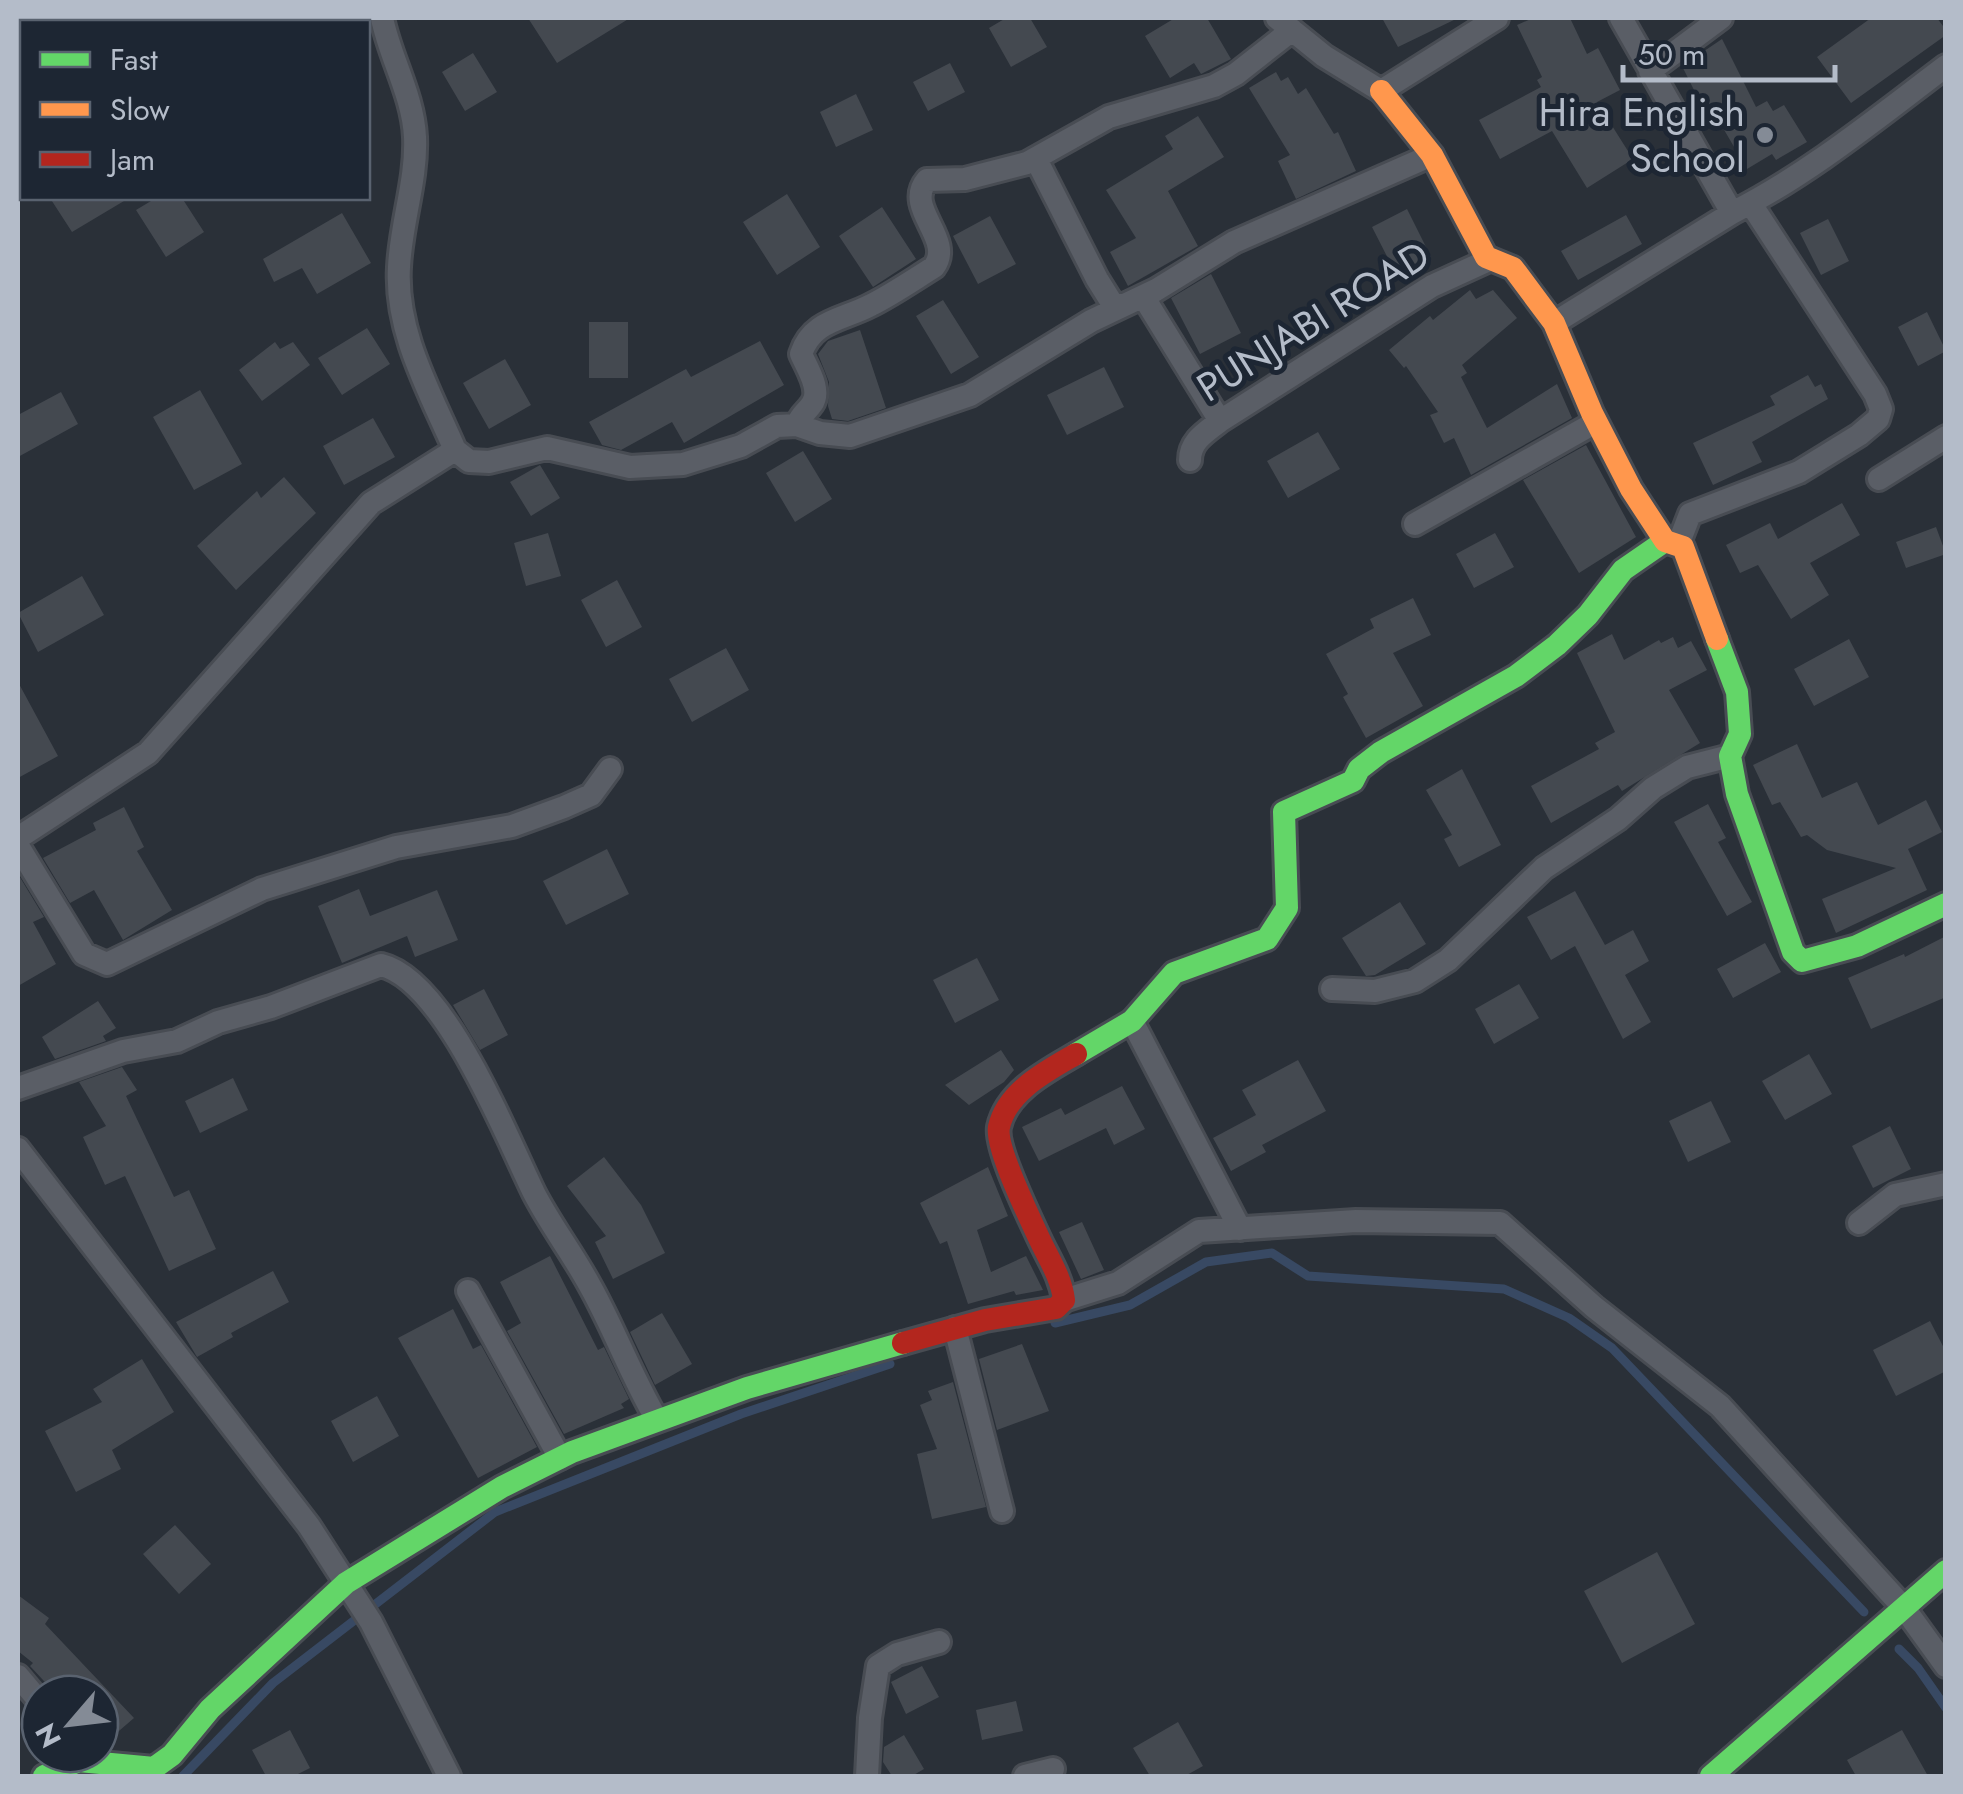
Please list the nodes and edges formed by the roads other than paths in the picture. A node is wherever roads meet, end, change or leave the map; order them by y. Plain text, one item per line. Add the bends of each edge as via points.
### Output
1 (1497, 18) edge
2 (1621, 18) edge
3 (1721, 18) edge
4 (1284, 24) edge
5 (378, 31) edge
6 (1946, 66) edge
7 (1650, 72) junction
8 (1381, 91) junction
9 (1432, 155) junction
10 (1036, 159) junction
11 (1742, 208) junction
12 (1492, 259) junction
13 (1143, 296) junction
14 (1122, 306) junction
15 (1554, 323) junction
16 (1220, 421) junction
17 (1596, 422) junction
18 (797, 425) junction
19 (1946, 437) edge
20 (455, 450) junction
21 (1190, 460) dead end
22 (1879, 478) dead end
23 (1416, 524) dead end
24 (1671, 543) junction
25 (1730, 756) junction
26 (610, 768) dead end
27 (18, 838) edge
28 (18, 846) edge
29 (1946, 904) edge
30 (1332, 989) dead end
31 (1132, 1021) junction
32 (18, 1088) edge
33 (18, 1149) edge
34 (1946, 1184) edge
35 (1859, 1223) dead end
36 (1240, 1229) junction
37 (468, 1291) dead end
38 (1064, 1300) junction
39 (958, 1339) junction
40 (657, 1420) junction
41 (560, 1458) junction
42 (1002, 1511) dead end
43 (1946, 1571) edge
44 (349, 1588) junction
45 (1904, 1608) junction
46 (938, 1642) dead end
47 (1946, 1666) edge
48 (120, 1765) edge
49 (1053, 1769) dead end
50 (448, 1776) edge
51 (867, 1776) edge
52 (1026, 1776) edge
53 (1710, 1776) edge

1 - 8 street
2 - 7 street
3 - 7 street
4 - 8 street
4 - 10 street via 1236,74 1214,86 1109,118
5 - 20 street via 410,104 415,134 398,272 400,316
6 - 11 street
7 - 11 street
8 - 9 street
9 - 12 street
9 - 13 street via 1234,242
10 - 14 street via 1097,279 1112,303
10 - 18 street via 990,174 927,180 920,203 940,260 806,340 802,354 815,395
11 - 15 street
11 - 24 street via 1881,409 1859,435 1824,458 1690,514
12 - 15 street via 1513,268
12 - 16 street, PUNJABI ROAD via 1432,286
13 - 14 street
13 - 16 street
14 - 18 street via 970,395 898,422 850,436
15 - 17 street
16 - 21 street, PUNJABI ROAD via 1196,441
17 - 23 street
17 - 24 street via 1631,489
18 - 20 street via 777,426 742,446 683,464 630,467 547,448 469,461
19 - 22 street
20 - 27 street via 371,503 148,753
24 - 25 street via 1683,547 1736,692 1740,734
24 - 31 street via 1623,570 1558,645 1516,676 1381,752 1353,781 1284,812 1287,908 1266,939 1174,973
25 - 29 street via 1737,794 1793,952 1802,961 1849,949
25 - 30 street via 1687,767 1653,788 1544,868 1448,960 1415,981 1375,992
26 - 28 street via 590,796 564,808 512,826 396,847 262,889 108,964 84,954
31 - 36 street
31 - 38 street via 1033,1079 998,1130
32 - 40 street via 124,1051 177,1041 381,965 398,969 424,994 471,1063
33 - 44 street via 309,1526
34 - 35 street via 1895,1195
36 - 38 street via 1198,1231 1118,1283
36 - 45 street via 1356,1221 1500,1223 1594,1308 1720,1406
37 - 41 street
38 - 39 street
39 - 40 street via 747,1388
39 - 42 street
40 - 41 street
41 - 44 street
43 - 45 street
44 - 48 street via 210,1709 172,1755 154,1768
44 - 50 street
45 - 47 street
45 - 53 street
46 - 51 street via 878,1666
49 - 52 street

